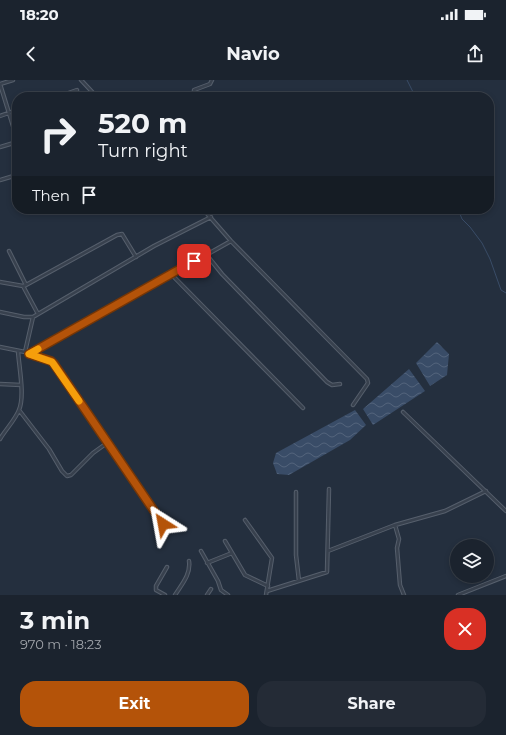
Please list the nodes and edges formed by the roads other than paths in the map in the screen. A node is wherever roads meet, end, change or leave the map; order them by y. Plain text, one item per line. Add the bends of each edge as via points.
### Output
1 (13, 80) edge
2 (81, 80) edge
3 (212, 80) edge
4 (0, 84) edge
5 (77, 90) dead end
6 (71, 92) edge
7 (92, 92) edge
8 (194, 92) edge
9 (12, 112) edge
10 (9, 113) junction
11 (0, 116) edge
12 (12, 123) edge
13 (12, 144) edge
14 (0, 148) edge
15 (12, 176) edge
16 (0, 180) edge
17 (208, 214) edge
18 (211, 217) junction
19 (231, 241) junction
20 (9, 251) dead end
21 (206, 254) junction
22 (136, 257) junction
23 (171, 274) junction
24 (0, 282) edge
25 (26, 285) junction
26 (23, 286) junction
27 (0, 312) edge
28 (38, 314) junction
29 (33, 317) junction
30 (0, 347) edge
31 (18, 351) junction
32 (26, 352) junction
33 (29, 354) junction
34 (0, 384) edge
35 (340, 384) dead end
36 (21, 386) junction
37 (353, 404) dead end
38 (303, 408) dead end
39 (19, 410) junction
40 (403, 412) dead end
41 (0, 438) edge
42 (107, 443) junction
43 (329, 489) dead end
44 (486, 491) junction
45 (296, 492) dead end
46 (506, 511) edge
47 (245, 520) dead end
48 (163, 524) dead end
49 (395, 525) junction
50 (225, 541) dead end
51 (328, 551) junction
52 (201, 552) dead end
53 (232, 553) junction
54 (189, 561) dead end
55 (207, 563) junction
56 (167, 567) dead end
57 (506, 576) edge
58 (299, 581) junction
59 (268, 586) junction
60 (211, 589) dead end
61 (267, 591) junction
62 (165, 595) edge
63 (176, 595) edge
64 (207, 595) edge
65 (228, 595) edge
66 (266, 595) edge
67 (404, 595) edge
68 (458, 595) edge

1 - 4 street
2 - 7 street
3 - 8 street via 210,84
4 - 10 street
5 - 6 street
9 - 10 street
10 - 11 street
10 - 12 street
13 - 14 street
15 - 16 street
17 - 18 street
18 - 19 street
18 - 22 street
19 - 21 street
19 - 37 street via 367,379 368,383
20 - 25 street
21 - 23 street
21 - 35 street via 222,274 327,382 332,385
22 - 25 street via 122,234 117,235
22 - 28 street
23 - 33 street
23 - 38 street
24 - 26 street
25 - 26 street
26 - 28 street
27 - 29 street
28 - 29 street
29 - 32 street
30 - 31 street
31 - 32 street
31 - 36 street
32 - 33 street
33 - 42 street via 52,362
34 - 36 street
36 - 39 street via 23,391
39 - 41 street
39 - 42 street via 67,476
40 - 44 street
42 - 48 street
43 - 51 street
44 - 46 street
44 - 49 street via 445,511
45 - 58 street via 296,556
47 - 59 street via 272,558
49 - 51 street
49 - 67 street via 399,539 397,546 400,585
50 - 53 street
51 - 58 street via 327,572
52 - 55 street
53 - 55 street
53 - 59 street via 246,577
54 - 63 street via 188,574
55 - 65 street via 221,590
56 - 62 street via 156,586 156,590
57 - 68 street
58 - 61 street
59 - 61 street
60 - 64 street
61 - 66 street

